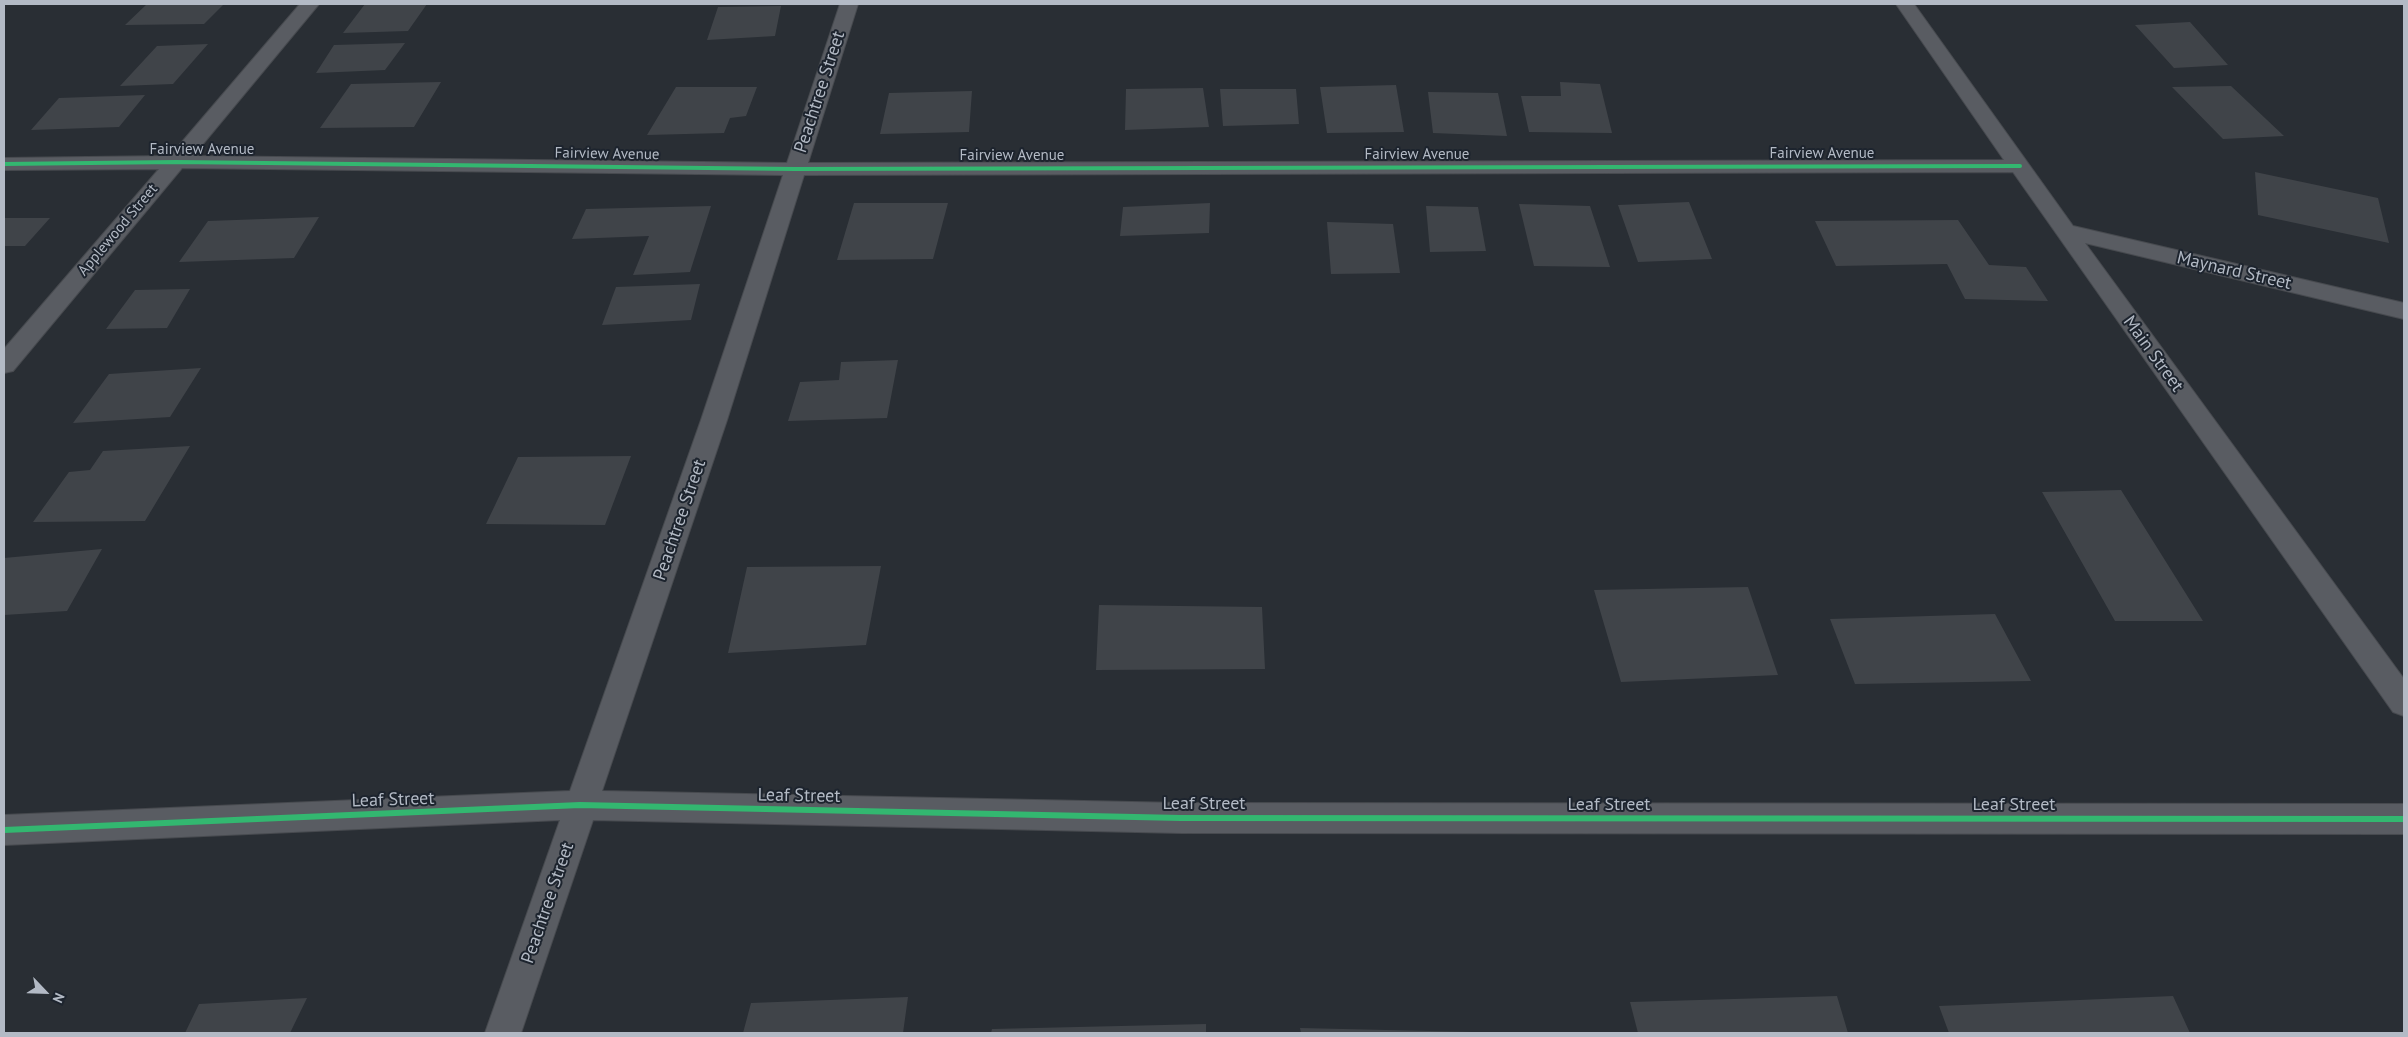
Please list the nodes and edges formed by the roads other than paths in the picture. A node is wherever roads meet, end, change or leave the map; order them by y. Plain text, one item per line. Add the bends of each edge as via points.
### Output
1 (310, 4) edge
2 (849, 4) edge
3 (1905, 4) edge
4 (176, 162) junction
5 (4, 164) edge
6 (2020, 166) junction
7 (795, 169) junction
8 (2065, 231) junction
9 (2404, 310) edge
10 (4, 365) edge
11 (2404, 703) edge
12 (580, 806) junction
13 (2404, 820) edge
14 (4, 830) edge
15 (503, 1033) edge

1 - 4 street, Applewood Street
2 - 7 street, Peachtree Street
3 - 6 street, Main Street
4 - 5 street, Fairview Avenue
4 - 7 street, Fairview Avenue
4 - 10 street, Applewood Street
6 - 7 street, Fairview Avenue
6 - 8 street, Main Street
7 - 12 street, Peachtree Street via 714,420
8 - 9 street, Maynard Street
8 - 11 street, Main Street
12 - 13 street, Leaf Street via 1181,818
12 - 14 street, Leaf Street
12 - 15 street, Peachtree Street

